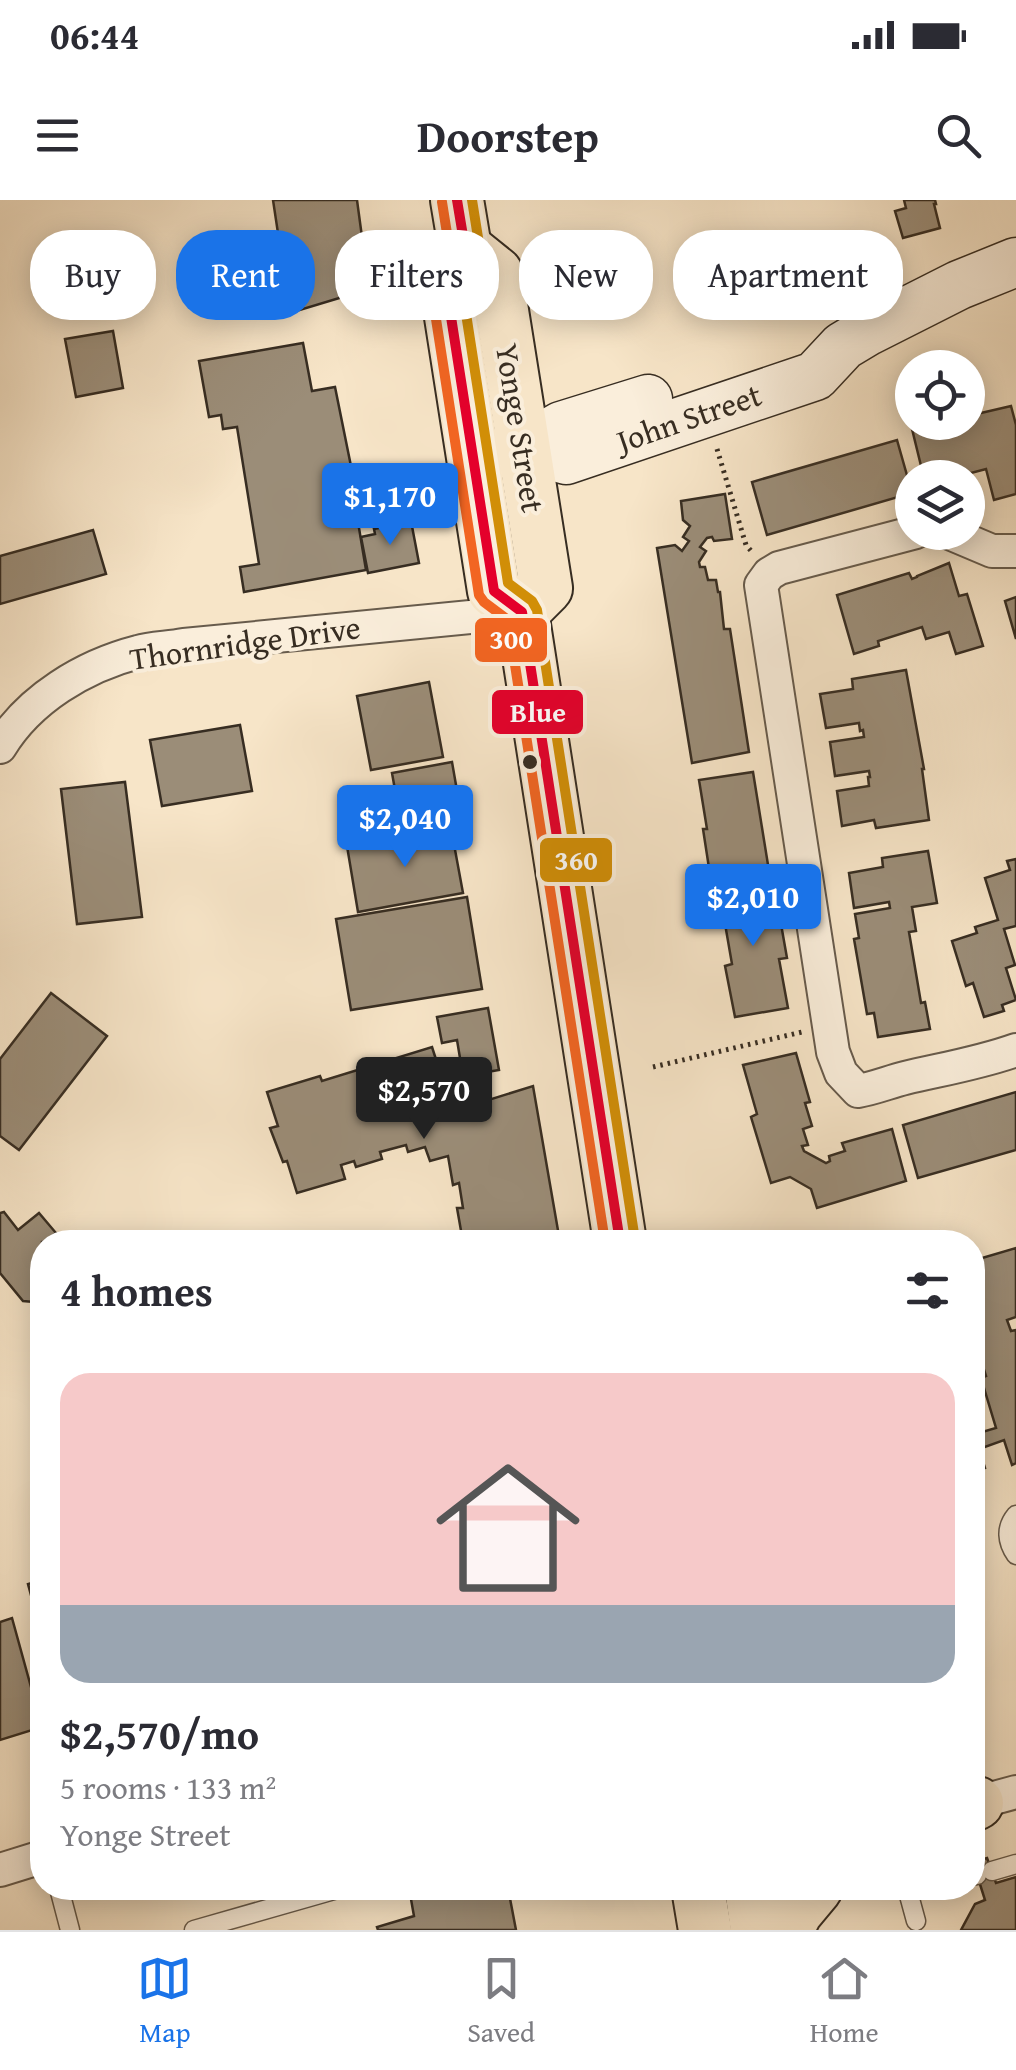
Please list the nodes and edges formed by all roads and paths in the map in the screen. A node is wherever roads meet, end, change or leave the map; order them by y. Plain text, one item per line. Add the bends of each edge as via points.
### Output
1 (461, 224) edge
2 (1016, 262) edge
3 (714, 440) dead end
4 (523, 448) junction
5 (472, 461) junction
6 (895, 537) edge
7 (985, 548) edge
8 (1016, 551) edge
9 (769, 574) junction
10 (522, 612) junction
11 (0, 747) edge
12 (829, 1025) junction
13 (1016, 1050) edge
14 (654, 1067) dead end
15 (618, 1230) edge
16 (1016, 1515) edge
17 (1016, 1555) edge
18 (30, 1861) edge
19 (1016, 1864) edge
20 (0, 1870) edge
21 (985, 1873) edge
22 (61, 1900) edge
23 (299, 1900) edge
24 (700, 1900) edge
25 (753, 1900) edge
26 (806, 1900) edge
27 (910, 1900) edge
28 (916, 1921) dead end
29 (70, 1930) edge
30 (194, 1930) edge
31 (705, 1930) edge
32 (757, 1930) edge
33 (787, 1930) edge

1 - 4 main road, Yonge Street via 496,273
1 - 5 main road, Yonge Street via 446,286
2 - 4 main road, John Street via 868,330 815,376 566,460
3 - 9 path via 746,545
4 - 5 main road, John Street
4 - 10 main road, Yonge Street via 546,588
5 - 10 main road, Yonge Street via 494,591
6 - 9 street
7 - 8 street
9 - 12 street via 761,584 765,615
10 - 11 street, Thornridge Drive via 139,652 47,695
10 - 15 main road
12 - 13 street via 842,1074 858,1091
12 - 14 path
16 - 17 lane via 1008,1538
18 - 20 street
19 - 21 lane
22 - 29 lane
23 - 30 lane
24 - 31 main road
25 - 32 main road
26 - 33 main road
27 - 28 lane

